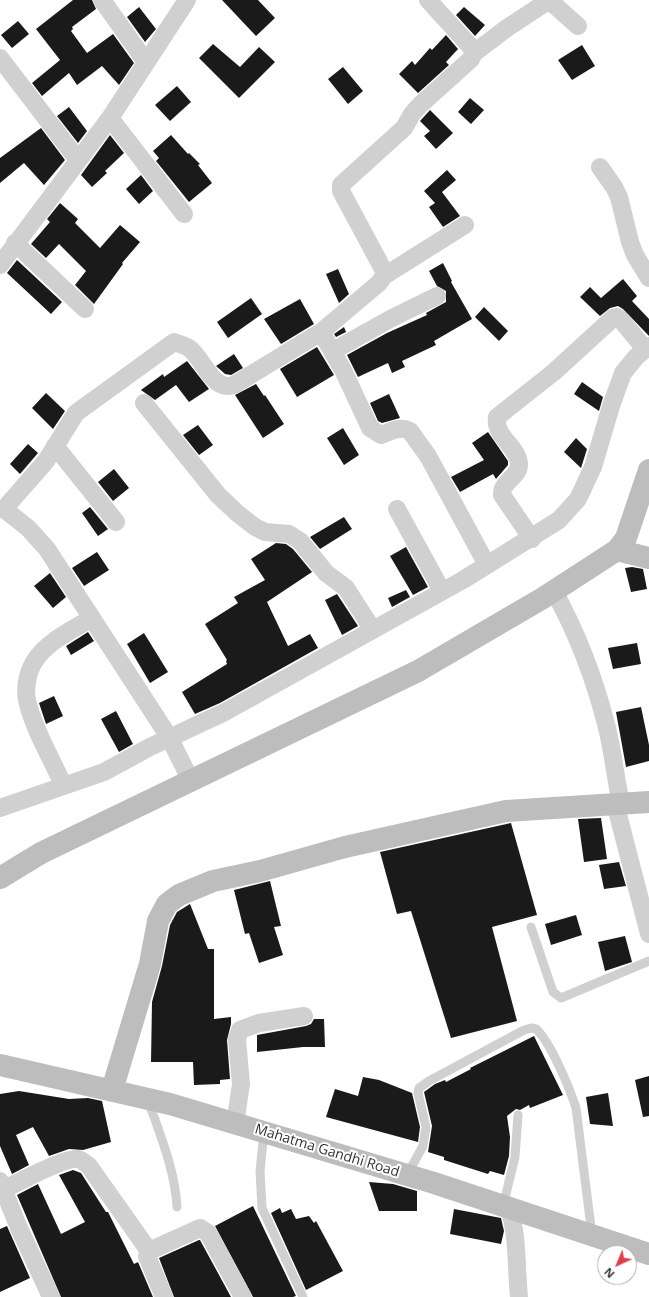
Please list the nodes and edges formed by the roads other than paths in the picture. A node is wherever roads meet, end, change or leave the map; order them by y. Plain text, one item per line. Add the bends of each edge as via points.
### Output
1 (102, 0) edge
2 (187, 0) edge
3 (428, 0) edge
4 (578, 26) dead end
5 (474, 53) junction
6 (0, 58) edge
7 (146, 62) junction
8 (110, 118) junction
9 (78, 160) junction
10 (600, 167) dead end
11 (184, 214) dead end
12 (465, 225) dead end
13 (15, 243) junction
14 (0, 265) edge
15 (384, 276) junction
16 (649, 278) edge
17 (437, 296) dead end
18 (85, 309) dead end
19 (321, 332) junction
20 (647, 348) edge
21 (333, 351) junction
22 (144, 403) dead end
23 (55, 446) junction
24 (649, 470) edge
25 (2, 509) edge
26 (397, 509) dead end
27 (116, 522) dead end
28 (532, 539) junction
29 (616, 550) junction
30 (649, 558) edge
31 (487, 565) junction
32 (442, 591) junction
33 (554, 591) junction
34 (92, 618) junction
35 (373, 630) junction
36 (171, 741) junction
37 (189, 775) junction
38 (63, 785) junction
39 (649, 802) edge
40 (618, 803) junction
41 (0, 808) edge
42 (0, 878) edge
43 (531, 927) dead end
44 (649, 934) edge
45 (649, 961) edge
46 (304, 1016) dead end
47 (0, 1065) edge
48 (112, 1090) junction
49 (148, 1099) junction
50 (518, 1115) dead end
51 (235, 1124) junction
52 (264, 1132) junction
53 (407, 1175) junction
54 (1, 1186) edge
55 (177, 1206) dead end
56 (506, 1207) junction
57 (592, 1235) junction
58 (149, 1251) junction
59 (649, 1254) edge
60 (51, 1297) edge
61 (164, 1297) edge
62 (243, 1297) edge
63 (303, 1297) edge
64 (519, 1297) edge

1 - 7 street
2 - 7 street
3 - 5 street
4 - 5 street via 556,5 551,2 545,3
5 - 15 street via 471,60 420,105 404,128 341,185 341,191 384,271
6 - 9 street
7 - 8 street
8 - 9 street
8 - 11 street
9 - 13 street
10 - 16 street via 619,197 630,242
12 - 15 street
13 - 14 street
13 - 18 street
15 - 19 street
17 - 21 street
19 - 21 street
19 - 23 street via 234,385 226,387 214,379 190,348 174,342 76,414
20 - 28 street via 623,373 593,467 578,499 559,520
20 - 28 street via 622,320 613,318 554,372 497,417 498,429 519,462 516,475 504,485 502,495
21 - 31 street via 370,428 380,435 406,428 416,438
22 - 35 street via 218,495 255,527 265,532 289,534 300,541 326,573 346,588
23 - 25 street via 46,460
23 - 27 street
24 - 29 main road via 626,538
25 - 34 street via 28,528 48,549
26 - 32 street
28 - 31 street
29 - 30 main road
29 - 33 main road
31 - 32 street
32 - 35 street
33 - 37 main road via 418,671
33 - 40 street via 573,626 596,691 606,725
34 - 36 street
34 - 38 street via 59,638 42,652 33,663 28,677 27,703
35 - 36 street
36 - 37 street
36 - 38 street via 114,768
37 - 42 main road via 41,853
38 - 41 street
39 - 40 main road
40 - 44 street
40 - 48 main road via 506,811 345,847 260,871 213,881 179,895 167,904 158,921 150,964
43 - 45 lane via 553,992 561,998
46 - 51 street via 259,1023 240,1030 237,1039 241,1084
47 - 48 main road, Mahatma Gandhi Road
48 - 49 main road, Mahatma Gandhi Road
49 - 51 main road, Mahatma Gandhi Road
49 - 55 lane via 168,1160
50 - 56 lane via 515,1157
51 - 52 main road, Mahatma Gandhi Road
52 - 53 main road, Mahatma Gandhi Road
52 - 63 lane via 260,1171 262,1208
53 - 56 main road, Mahatma Gandhi Road
53 - 57 lane via 423,1146 426,1127 419,1088 524,1030 536,1029 550,1050 572,1094 576,1108
54 - 58 street via 61,1163 77,1159 82,1161
54 - 60 street
56 - 57 main road, Mahatma Gandhi Road
56 - 64 street via 515,1227
57 - 59 main road, Mahatma Gandhi Road
58 - 61 street via 147,1256
58 - 62 street via 200,1228 208,1233

